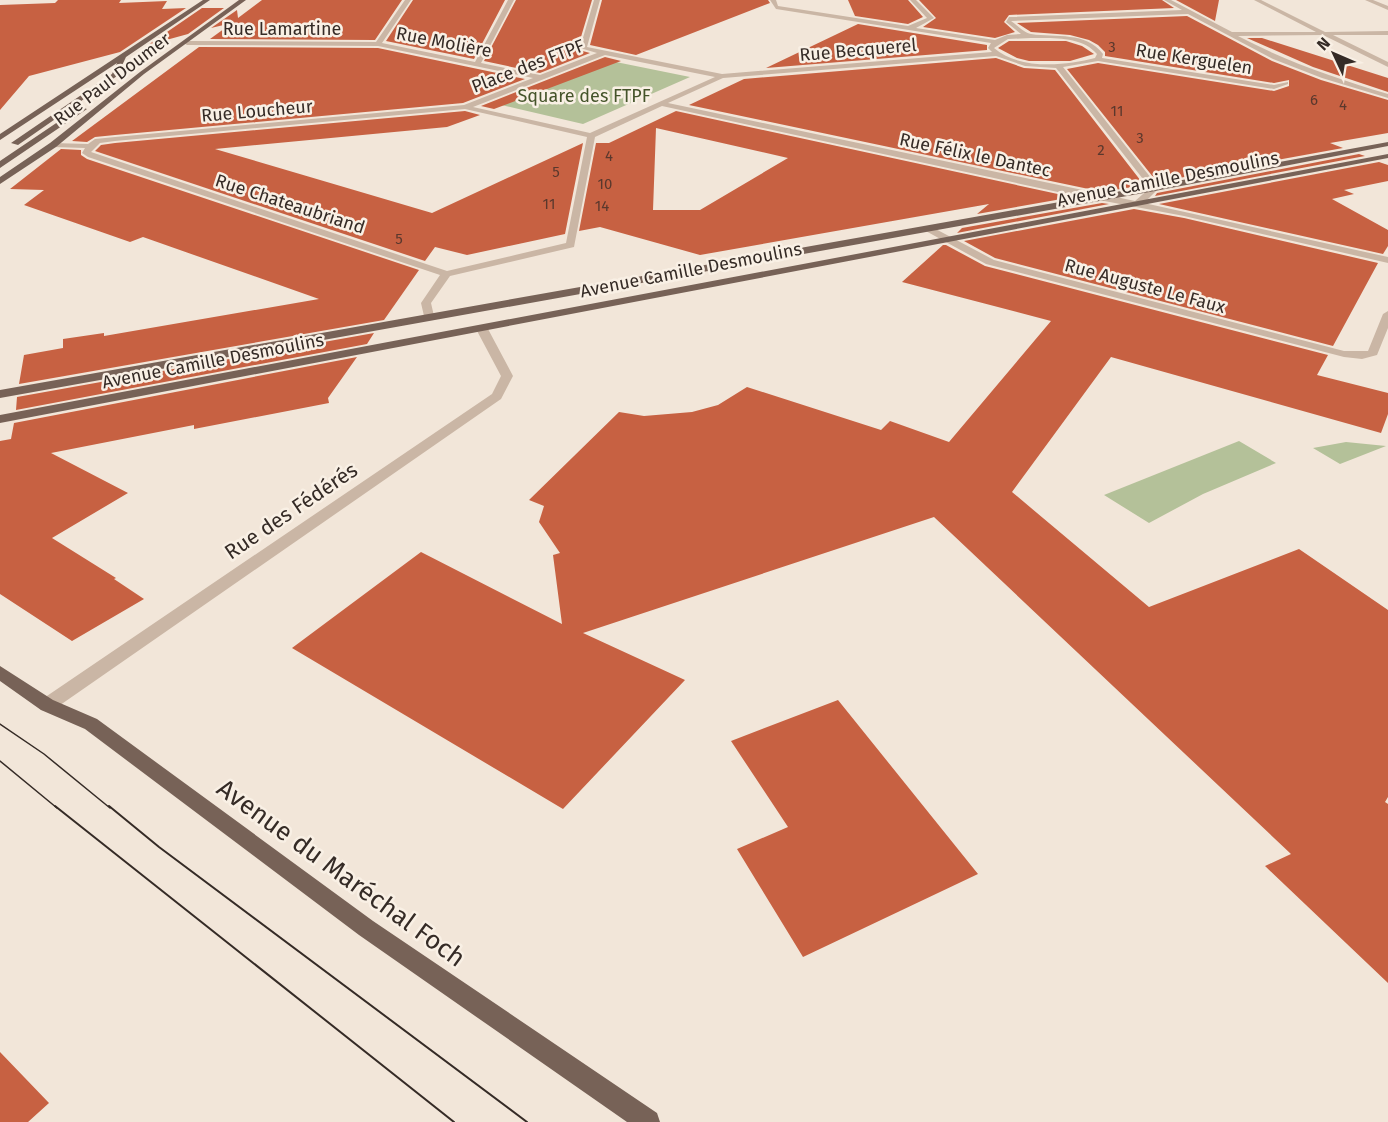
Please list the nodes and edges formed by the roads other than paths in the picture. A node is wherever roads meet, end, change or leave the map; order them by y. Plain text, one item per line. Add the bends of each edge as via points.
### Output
1 (207, 0) edge
2 (243, 0) edge
3 (408, 0) edge
4 (511, 0) edge
5 (597, 0) edge
6 (773, 0) edge
7 (913, 0) edge
8 (1167, 0) edge
9 (1257, 0) edge
10 (1368, 0) edge
11 (1388, 8) edge
12 (1189, 12) junction
13 (910, 28) junction
14 (1324, 33) junction
15 (1388, 33) edge
16 (1230, 34) junction
17 (1028, 36) junction
18 (994, 42) junction
19 (187, 43) junction
20 (378, 44) junction
21 (604, 53) junction
22 (996, 54) junction
23 (123, 56) junction
24 (1098, 59) junction
25 (477, 63) junction
26 (1388, 65) edge
27 (1058, 66) junction
28 (142, 74) junction
29 (722, 76) junction
30 (539, 77) junction
31 (1286, 83) dead end
32 (1388, 96) edge
33 (661, 104) junction
34 (465, 107) junction
35 (591, 136) junction
36 (0, 138) edge
37 (1388, 144) edge
38 (53, 145) junction
39 (90, 146) junction
40 (9, 147) dead end
41 (1388, 156) edge
42 (0, 165) edge
43 (0, 182) edge
44 (1155, 188) junction
45 (1099, 198) junction
46 (1137, 203) junction
47 (927, 228) junction
48 (946, 240) junction
49 (1388, 260) edge
50 (446, 274) junction
51 (1388, 314) edge
52 (429, 316) junction
53 (482, 328) junction
54 (0, 394) edge
55 (0, 419) edge
56 (0, 672) edge
57 (47, 705) junction
58 (648, 1122) edge

1 - 23 main road, Rue Paul Doumer
2 - 19 main road, Rue Paul Doumer
3 - 20 street
4 - 25 street
5 - 21 street via 583,48
6 - 13 street via 777,7
7 - 13 street via 931,18
8 - 12 street
9 - 14 street
10 - 11 street
12 - 16 street
12 - 17 street via 1009,19
13 - 18 street
14 - 15 street
14 - 16 street
14 - 26 street
16 - 32 street via 1285,62
17 - 18 street
17 - 24 street via 1089,45 1100,54
18 - 22 street via 991,48
19 - 20 street, Rue Lamartine
19 - 28 main road, Rue Paul Doumer
20 - 25 street, Rue Molière
21 - 29 street, Place des FTPF
21 - 30 street, Place des FTPF
22 - 27 street
22 - 29 street, Rue Becquerel
23 - 36 main road, Rue Paul Doumer
23 - 40 main road via 115,75
24 - 27 street
24 - 31 street, Rue Kerguelen via 1274,87
25 - 30 street, Rue Molière
27 - 44 street
28 - 38 main road, Rue Paul Doumer
28 - 42 main road via 109,91
29 - 33 street
30 - 34 street, Place des FTPF
33 - 35 street
33 - 45 street, Rue Félix le Dantec
34 - 35 street, Place des FTPF
34 - 39 street, Rue Loucheur via 115,138
35 - 50 street via 571,245
37 - 44 main road, Avenue Camille Desmoulins
38 - 39 street, Rue Loucheur
38 - 43 main road, Rue Paul Doumer
39 - 50 street, Rue Chateaubriand via 86,153 91,155
41 - 46 main road, Avenue Camille Desmoulins
44 - 45 main road, Avenue Camille Desmoulins
44 - 46 street
45 - 46 street, Rue Félix le Dantec
45 - 47 main road, Avenue Camille Desmoulins
46 - 48 main road, Avenue Camille Desmoulins
46 - 49 street, Rue Félix le Dantec
47 - 48 street, Rue Auguste Le Faux
47 - 52 main road, Avenue Camille Desmoulins
48 - 51 street, Rue Auguste Le Faux via 990,262 1344,354 1372,353
48 - 53 main road, Avenue Camille Desmoulins
50 - 52 street via 426,303
52 - 54 main road, Avenue Camille Desmoulins
53 - 55 main road, Avenue Camille Desmoulins
53 - 57 street, Rue des Fédérés via 507,376 497,396
56 - 57 main road, Avenue du Maréchal Foch
57 - 58 main road, Avenue du Maréchal Foch via 91,724 366,928

